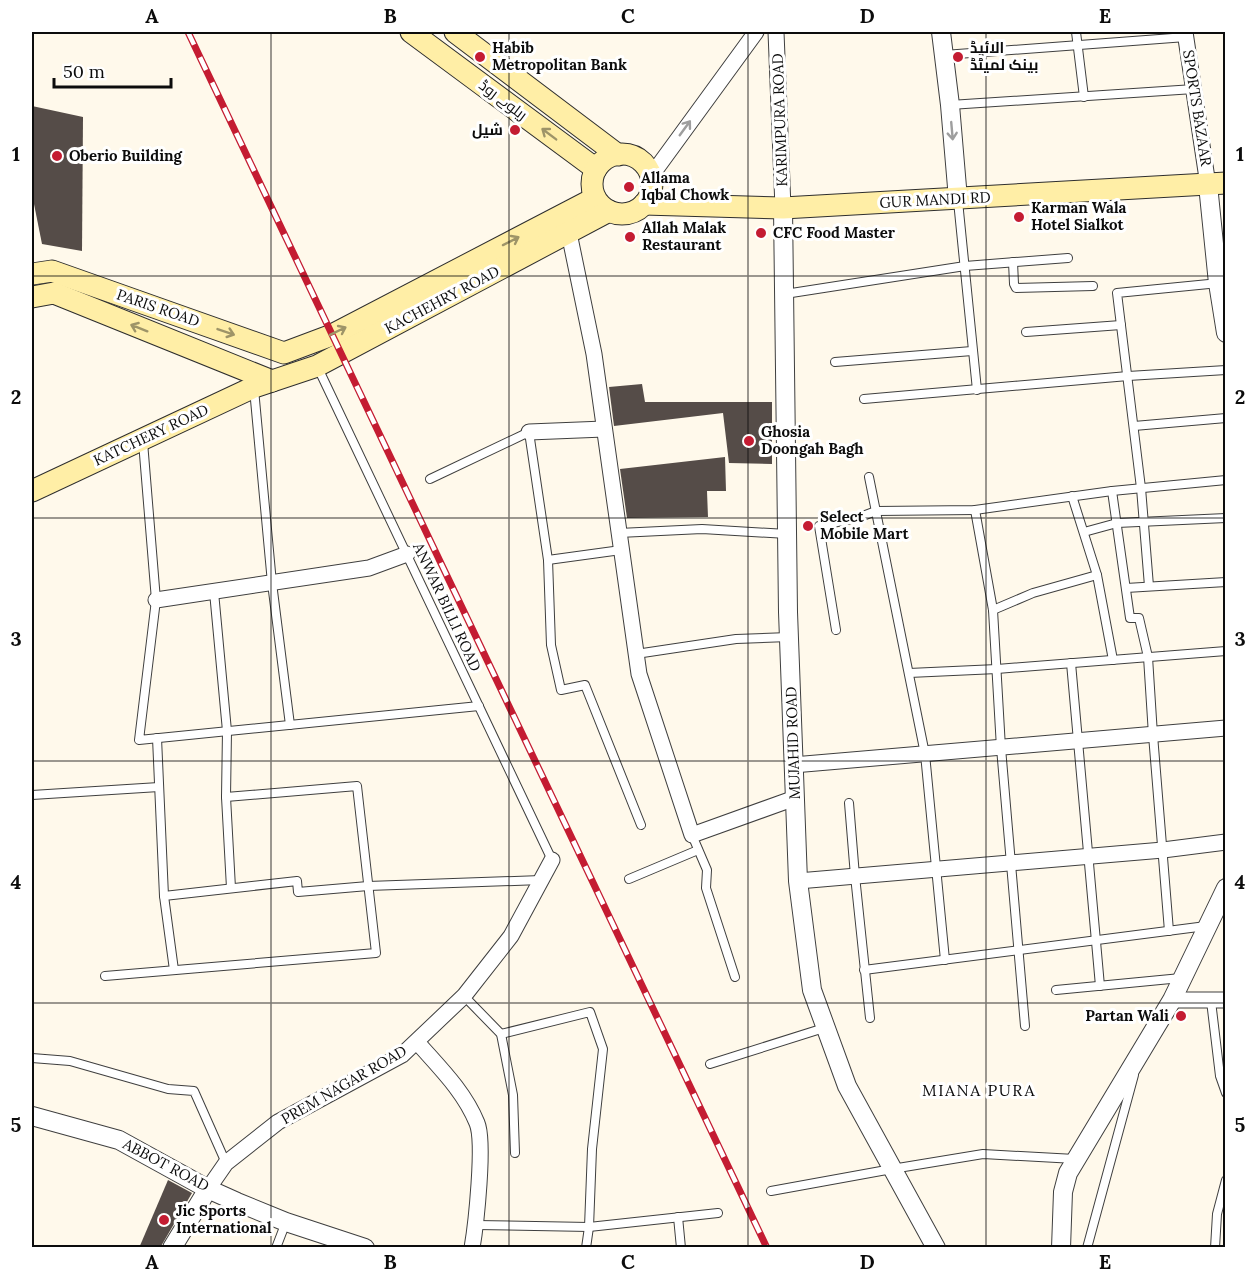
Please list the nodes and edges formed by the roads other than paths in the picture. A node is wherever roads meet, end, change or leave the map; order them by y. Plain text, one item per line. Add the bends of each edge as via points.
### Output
1 (411, 32) edge
2 (455, 32) edge
3 (756, 32) edge
4 (776, 32) edge
5 (941, 32) edge
6 (1076, 32) edge
7 (1185, 34) edge
8 (1078, 45) junction
9 (944, 55) junction
10 (1195, 89) junction
11 (1084, 97) junction
12 (950, 105) junction
13 (618, 155) junction
14 (596, 170) junction
15 (651, 176) junction
16 (1217, 184) edge
17 (958, 199) junction
18 (602, 204) junction
19 (644, 204) junction
20 (783, 208) junction
21 (569, 233) junction
22 (1068, 258) dead end
23 (1013, 262) junction
24 (965, 266) junction
25 (32, 274) edge
26 (77, 280) junction
27 (1222, 282) edge
28 (1093, 286) dead end
29 (785, 294) junction
30 (32, 297) edge
31 (70, 300) junction
32 (1121, 325) junction
33 (1225, 331) edge
34 (1026, 332) dead end
35 (972, 351) junction
36 (284, 353) joint
37 (330, 359) junction
38 (835, 362) dead end
39 (1226, 370) edge
40 (1128, 376) junction
41 (263, 384) junction
42 (977, 390) junction
43 (864, 399) dead end
44 (1226, 418) edge
45 (1134, 426) junction
46 (604, 429) junction
47 (529, 432) junction
48 (142, 439) junction
49 (869, 477) dead end
50 (430, 479) dead end
51 (1226, 480) edge
52 (1141, 488) junction
53 (32, 491) edge
54 (1112, 491) junction
55 (1072, 496) junction
56 (975, 510) junction
57 (876, 511) junction
58 (1226, 518) edge
59 (1117, 523) junction
60 (1143, 523) junction
61 (1084, 532) junction
62 (619, 533) junction
63 (787, 534) junction
64 (621, 550) junction
65 (407, 554) junction
66 (548, 560) junction
67 (1097, 575) junction
68 (1226, 582) edge
69 (272, 583) junction
70 (1149, 586) junction
71 (1126, 588) junction
72 (214, 592) junction
73 (156, 600) junction
74 (993, 610) junction
75 (836, 630) dead end
76 (789, 637) junction
77 (1226, 651) edge
78 (636, 654) junction
79 (1148, 657) junction
80 (1113, 660) junction
81 (1071, 663) junction
82 (997, 669) junction
83 (909, 673) junction
84 (479, 706) junction
85 (290, 725) junction
86 (1226, 728) edge
87 (227, 731) junction
88 (1152, 735) junction
89 (157, 738) junction
90 (1077, 742) junction
91 (1000, 748) junction
92 (925, 754) junction
93 (793, 765) junction
94 (159, 787) junction
95 (32, 795) edge
96 (226, 797) junction
97 (795, 798) junction
98 (849, 803) dead end
99 (641, 825) dead end
100 (692, 835) junction
101 (1226, 843) edge
102 (698, 850) junction
103 (1163, 850) junction
104 (1088, 857) junction
105 (552, 860) joint
106 (1010, 863) junction
107 (935, 869) junction
108 (855, 876) junction
109 (629, 879) dead end
110 (541, 880) junction
111 (798, 881) junction
112 (368, 886) junction
113 (231, 888) junction
114 (1226, 888) edge
115 (164, 896) junction
116 (1208, 926) junction
117 (1169, 931) junction
118 (1097, 940) junction
119 (1019, 951) junction
120 (945, 960) junction
121 (174, 970) junction
122 (864, 970) junction
123 (105, 976) dead end
124 (735, 977) dead end
125 (1183, 978) junction
126 (1100, 986) junction
127 (1056, 990) dead end
128 (465, 996) junction
129 (1172, 1000) junction
130 (1218, 1000) edge
131 (870, 1018) dead end
132 (1025, 1026) dead end
133 (826, 1028) junction
134 (501, 1034) junction
135 (417, 1042) junction
136 (1141, 1052) junction
137 (32, 1058) edge
138 (710, 1064) dead end
139 (1226, 1093) edge
140 (32, 1116) edge
141 (515, 1153) dead end
142 (1076, 1159) junction
143 (226, 1163) junction
144 (892, 1168) junction
145 (1226, 1180) edge
146 (208, 1188) junction
147 (771, 1191) dead end
148 (718, 1213) dead end
149 (678, 1217) junction
150 (286, 1222) junction
151 (476, 1225) junction
152 (589, 1227) junction
153 (172, 1248) edge
154 (276, 1248) edge
155 (365, 1248) edge
156 (472, 1248) edge
157 (586, 1248) edge
158 (681, 1248) edge
159 (936, 1248) edge
160 (1061, 1248) edge
161 (1087, 1248) edge
162 (1215, 1248) edge

14 -> 1 main road, ریلوے روڈ
2 - 13 main road
15 -> 3 street
4 - 20 street, KARIMPURA ROAD
5 - 9 street
6 - 8 lane
7 - 8 lane
7 - 10 street, SPORTS BAZAAR
8 - 9 lane
8 - 11 lane
9 - 12 street
10 - 11 lane
10 - 16 street, SPORTS BAZAAR
11 - 12 lane
12 -> 17 street
13 - 14 main road via 602,162
13 - 15 main road via 639,159
14 - 18 main road via 592,188
15 - 19 main road via 650,195
16 - 17 main road, GUR MANDI RD
16 - 27 street
17 - 20 main road, GUR MANDI RD
17 - 24 lane
18 - 19 main road via 628,213
18 - 21 main road, KACHEHRY ROAD
36 -> 18 main road, KACHEHRY ROAD via 332,335
19 - 20 main road, GUR MANDI RD
20 - 29 street, MUJAHID ROAD
21 - 37 main road, KACHEHRY ROAD
21 - 46 street via 594,354
22 - 23 lane
23 - 24 lane
23 - 28 lane via 1016,288
24 - 29 lane
24 - 35 lane
25 - 26 main road, PARIS ROAD via 52,271
26 - 31 main road
26 -> 36 main road, PARIS ROAD
27 - 32 lane via 1117,293
27 - 33 street
29 - 63 street, MUJAHID ROAD
30 - 31 main road, PARIS ROAD via 54,293
41 -> 31 main road, PARIS ROAD
32 - 34 lane
32 - 40 lane
35 - 38 lane
35 - 42 lane
37 - 41 main road, KACHEHRY ROAD
37 - 65 lane, ANWAR BILLI ROAD
39 - 40 lane
40 - 42 lane
40 - 45 lane
41 - 48 main road, KATCHERY ROAD
41 - 69 lane
42 - 43 lane
44 - 45 lane
45 - 52 lane
46 - 47 street
46 - 62 street
47 - 50 lane
47 - 66 lane
48 - 53 main road, KATCHERY ROAD
48 - 73 lane
49 - 57 lane
51 - 52 lane
52 - 54 lane
52 - 60 lane
54 - 55 lane
54 - 59 lane
55 - 56 lane
55 - 61 lane
56 - 57 lane
56 - 74 lane
57 - 75 lane via 819,526
57 - 83 lane
58 - 60 lane
59 - 60 lane
59 - 61 lane
59 - 71 lane
60 - 70 lane
61 - 67 lane
62 - 63 lane via 702,529
62 - 64 street
63 - 76 street, MUJAHID ROAD
64 - 66 lane
64 - 78 street
65 - 69 street via 369,568
65 - 84 lane, ANWAR BILLI ROAD
66 - 99 lane via 551,645 561,690 585,685
67 - 74 lane via 1034,593
67 - 80 lane
68 - 70 lane
69 - 72 street
69 - 85 lane
70 - 71 lane
71 - 79 lane via 1130,618 1139,618
72 - 73 street
72 - 87 lane
73 - 89 lane via 139,740
74 - 82 lane
76 - 78 lane via 736,639
76 - 93 street, MUJAHID ROAD
77 - 79 lane
78 - 100 street via 639,674
79 - 80 lane
79 - 88 lane
80 - 81 lane
81 - 82 lane
81 - 90 lane
82 - 83 lane
82 - 91 lane
83 - 92 lane
84 - 85 lane
84 - 105 lane, ANWAR BILLI ROAD
85 - 87 lane
86 - 88 street
87 - 89 lane
87 - 96 lane
88 - 90 street
88 - 103 lane
89 - 94 lane
90 - 91 street
90 - 104 lane
91 - 92 street
91 - 106 lane
92 - 93 street
92 - 107 lane
93 - 97 street, MUJAHID ROAD
94 - 95 lane
94 - 115 lane
96 - 112 lane via 357,786
96 - 113 lane
97 - 100 street
97 - 111 street, MUJAHID ROAD
98 - 108 lane
100 - 102 lane
101 - 103 street
102 - 109 lane
102 - 124 lane via 707,870 706,888
103 - 104 street
103 - 117 lane
104 - 106 street
104 - 118 lane
105 - 110 street, PREM NAGAR ROAD
106 - 107 street
106 - 119 lane
107 - 108 street
107 - 120 lane
108 - 111 street
108 - 122 lane
110 - 112 lane
110 - 128 street, PREM NAGAR ROAD via 512,936
111 - 133 street, MUJAHID ROAD via 812,990
112 - 113 lane via 298,892 297,881
112 - 121 lane via 376,953
113 - 115 lane
114 - 116 street
115 - 121 lane
116 - 117 lane
116 - 125 street
117 - 118 lane
118 - 119 lane
118 - 126 lane
119 - 120 lane
119 - 132 lane
120 - 122 lane
121 - 123 lane
122 - 131 lane
125 - 126 lane
125 - 129 street
126 - 127 lane
128 - 134 lane
128 - 135 street, PREM NAGAR ROAD
129 - 130 street
129 - 136 street
130 - 139 lane via 1220,1076
133 - 138 lane
133 - 144 street, MUJAHID ROAD via 847,1086
134 - 141 lane via 513,1095
134 - 152 lane via 590,1012 603,1049 592,1149
135 - 143 street, PREM NAGAR ROAD via 402,1055 278,1122
135 - 151 street via 458,1088 478,1125
136 - 142 street
136 - 161 lane
137 - 143 lane via 70,1061 168,1089 194,1091
140 - 146 street, ABBOT ROAD via 118,1140
142 - 144 lane via 982,1154
142 - 160 street via 1063,1192
143 - 146 street, PREM NAGAR ROAD
144 - 147 lane
144 - 159 street, MUJAHID ROAD
145 - 162 lane via 1217,1214
146 - 150 street, ABBOT ROAD
146 - 153 street, PREM NAGAR ROAD
148 - 149 lane
149 - 152 lane
149 - 158 lane
150 - 154 lane
150 - 155 street, ABBOT ROAD
151 - 152 lane
151 - 156 street
152 - 157 lane

